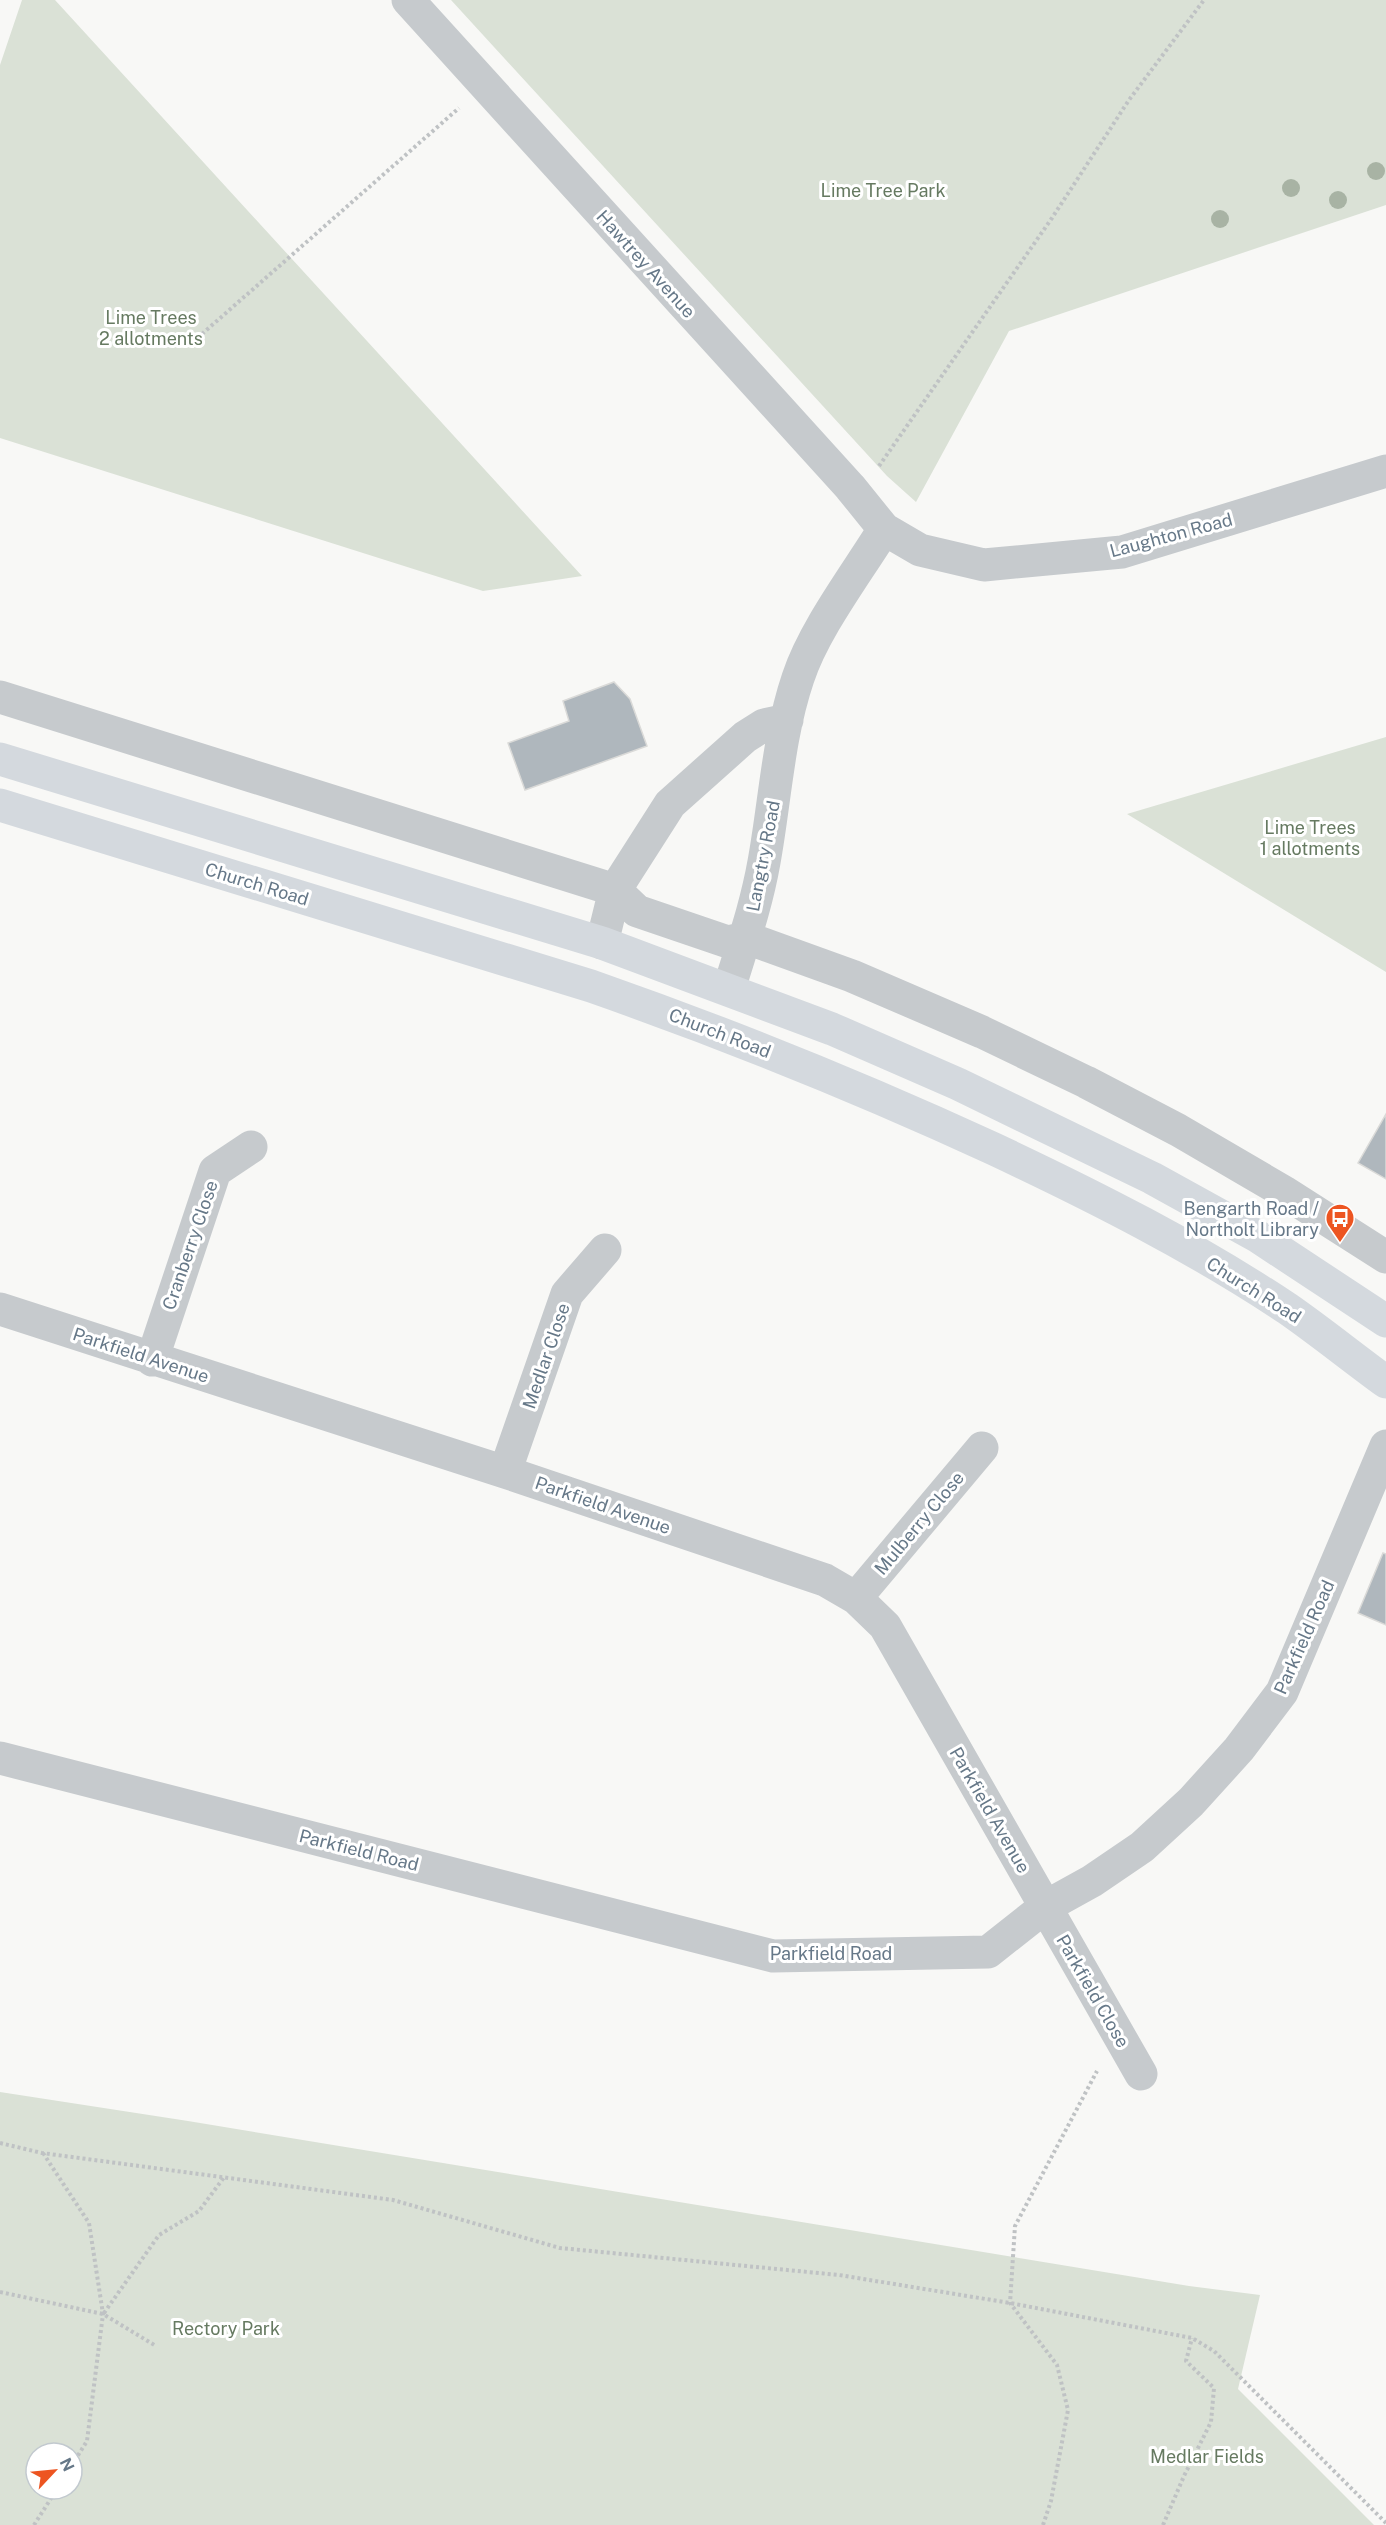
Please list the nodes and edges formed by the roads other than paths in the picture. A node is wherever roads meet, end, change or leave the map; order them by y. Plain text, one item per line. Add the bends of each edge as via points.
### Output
1 (408, 0) edge
2 (1386, 471) edge
3 (884, 528) junction
4 (0, 697) edge
5 (787, 720) junction
6 (0, 759) edge
7 (0, 805) edge
8 (615, 890) junction
9 (747, 938) junction
10 (602, 943) junction
11 (729, 989) junction
12 (251, 1147) dead end
13 (605, 1250) dead end
14 (1386, 1257) edge
15 (0, 1309) edge
16 (1386, 1321) edge
17 (152, 1360) junction
18 (1386, 1382) edge
19 (1386, 1446) edge
20 (982, 1448) dead end
21 (505, 1472) junction
22 (856, 1598) junction
23 (0, 1758) edge
24 (1045, 1907) junction
25 (1142, 2074) dead end

1 - 3 street, Hawtrey Avenue
2 - 3 street, Laughton Road via 1122,552 984,565 920,550
3 - 5 street, Langtry Road via 808,650
4 - 8 street
5 - 8 street via 764,725 745,737 670,804
5 - 9 street, Langtry Road via 764,864
6 - 10 highway
7 - 18 highway, Church Road via 591,986 814,1069 962,1134 1130,1216 1288,1310
8 - 9 street via 636,911 728,942
8 - 10 street
9 - 11 street, Langtry Road
9 - 14 street via 852,976 1086,1082 1275,1186
10 - 11 highway
11 - 16 highway via 958,1084 1152,1178 1257,1236
12 - 17 street, Cranberry Close via 215,1171
13 - 21 street, Medlar Close via 567,1294
15 - 17 street, Parkfield Avenue
17 - 21 street, Parkfield Avenue
19 - 24 street, Parkfield Road via 1282,1692 1231,1758 1142,1847
20 - 22 street, Mulberry Close
21 - 22 street, Parkfield Avenue via 825,1580
22 - 24 street, Parkfield Avenue via 885,1626
23 - 24 street, Parkfield Road via 773,1956 988,1952
24 - 25 street, Parkfield Close

